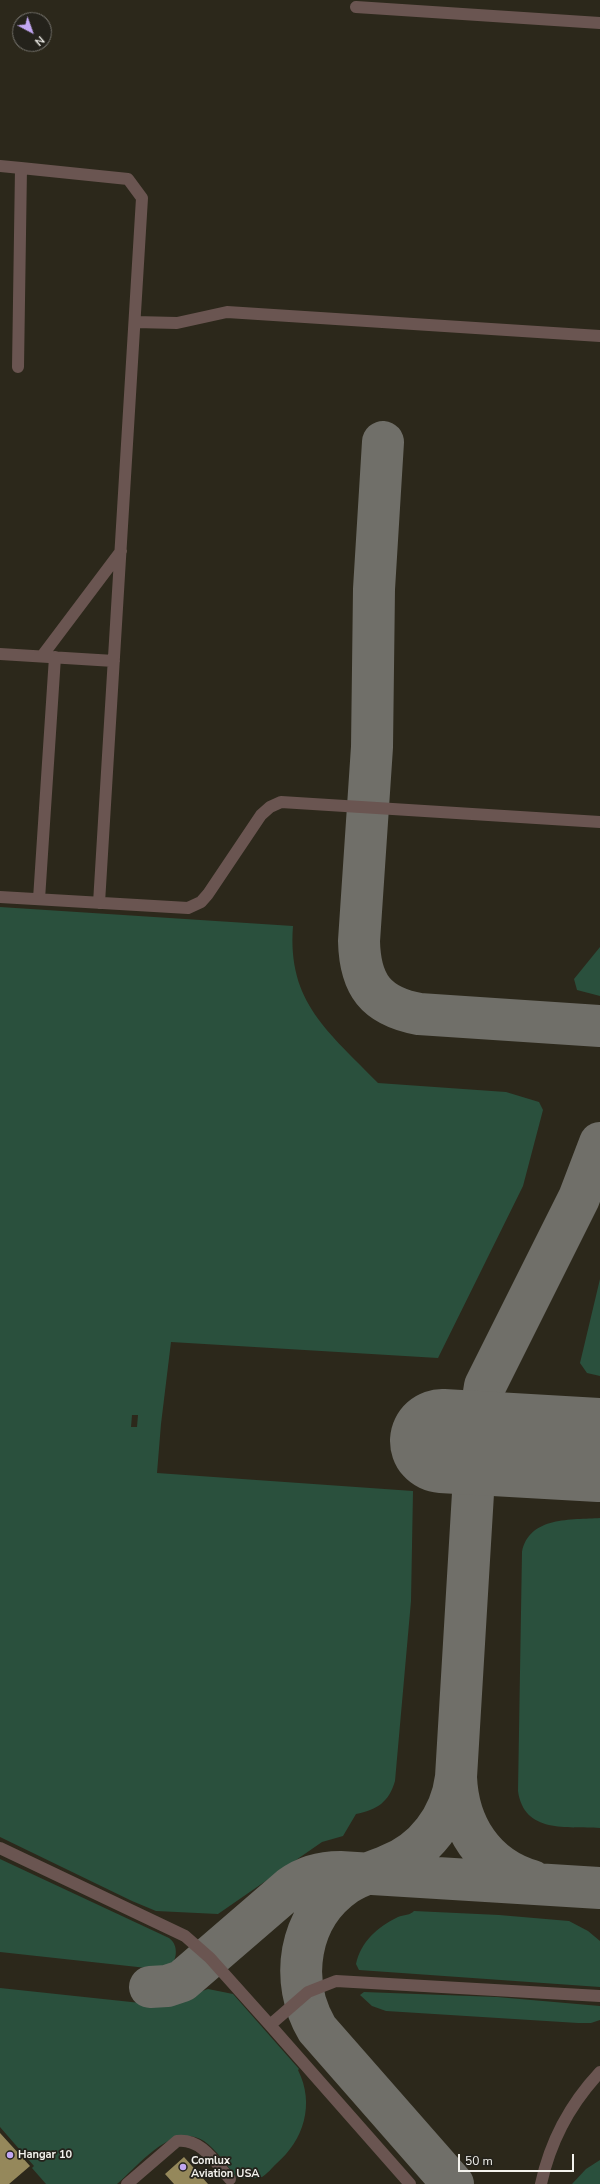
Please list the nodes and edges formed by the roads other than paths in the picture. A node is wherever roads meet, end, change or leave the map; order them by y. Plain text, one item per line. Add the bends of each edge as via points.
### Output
1 (356, 7) dead end
2 (600, 23) edge
3 (0, 166) edge
4 (21, 168) junction
5 (135, 322) junction
6 (600, 336) edge
7 (18, 367) dead end
8 (121, 551) junction
9 (0, 654) edge
10 (42, 656) junction
11 (55, 657) junction
12 (114, 660) junction
13 (600, 822) edge
14 (0, 897) edge
15 (39, 900) junction
16 (99, 903) junction
17 (0, 1848) edge
18 (600, 1996) edge
19 (270, 2025) junction
20 (600, 2072) edge
21 (230, 2178) dead end
22 (127, 2184) edge
23 (410, 2184) edge
24 (541, 2184) edge

1 - 2 lane
3 - 4 lane
4 - 5 lane via 128,179 142,198
4 - 7 lane
5 - 6 lane via 177,323 227,312
5 - 8 lane
8 - 10 lane
8 - 12 lane
9 - 10 lane
10 - 11 lane
11 - 12 lane
11 - 15 lane
12 - 16 lane
13 - 16 lane via 281,802 261,815 208,894 196,906 178,908
14 - 15 lane
15 - 16 lane
17 - 19 lane via 185,1936 210,1958
18 - 19 lane via 336,1980 308,1992
19 - 23 lane
20 - 24 lane via 563,2123
21 - 22 lane via 202,2148 186,2140 177,2142

